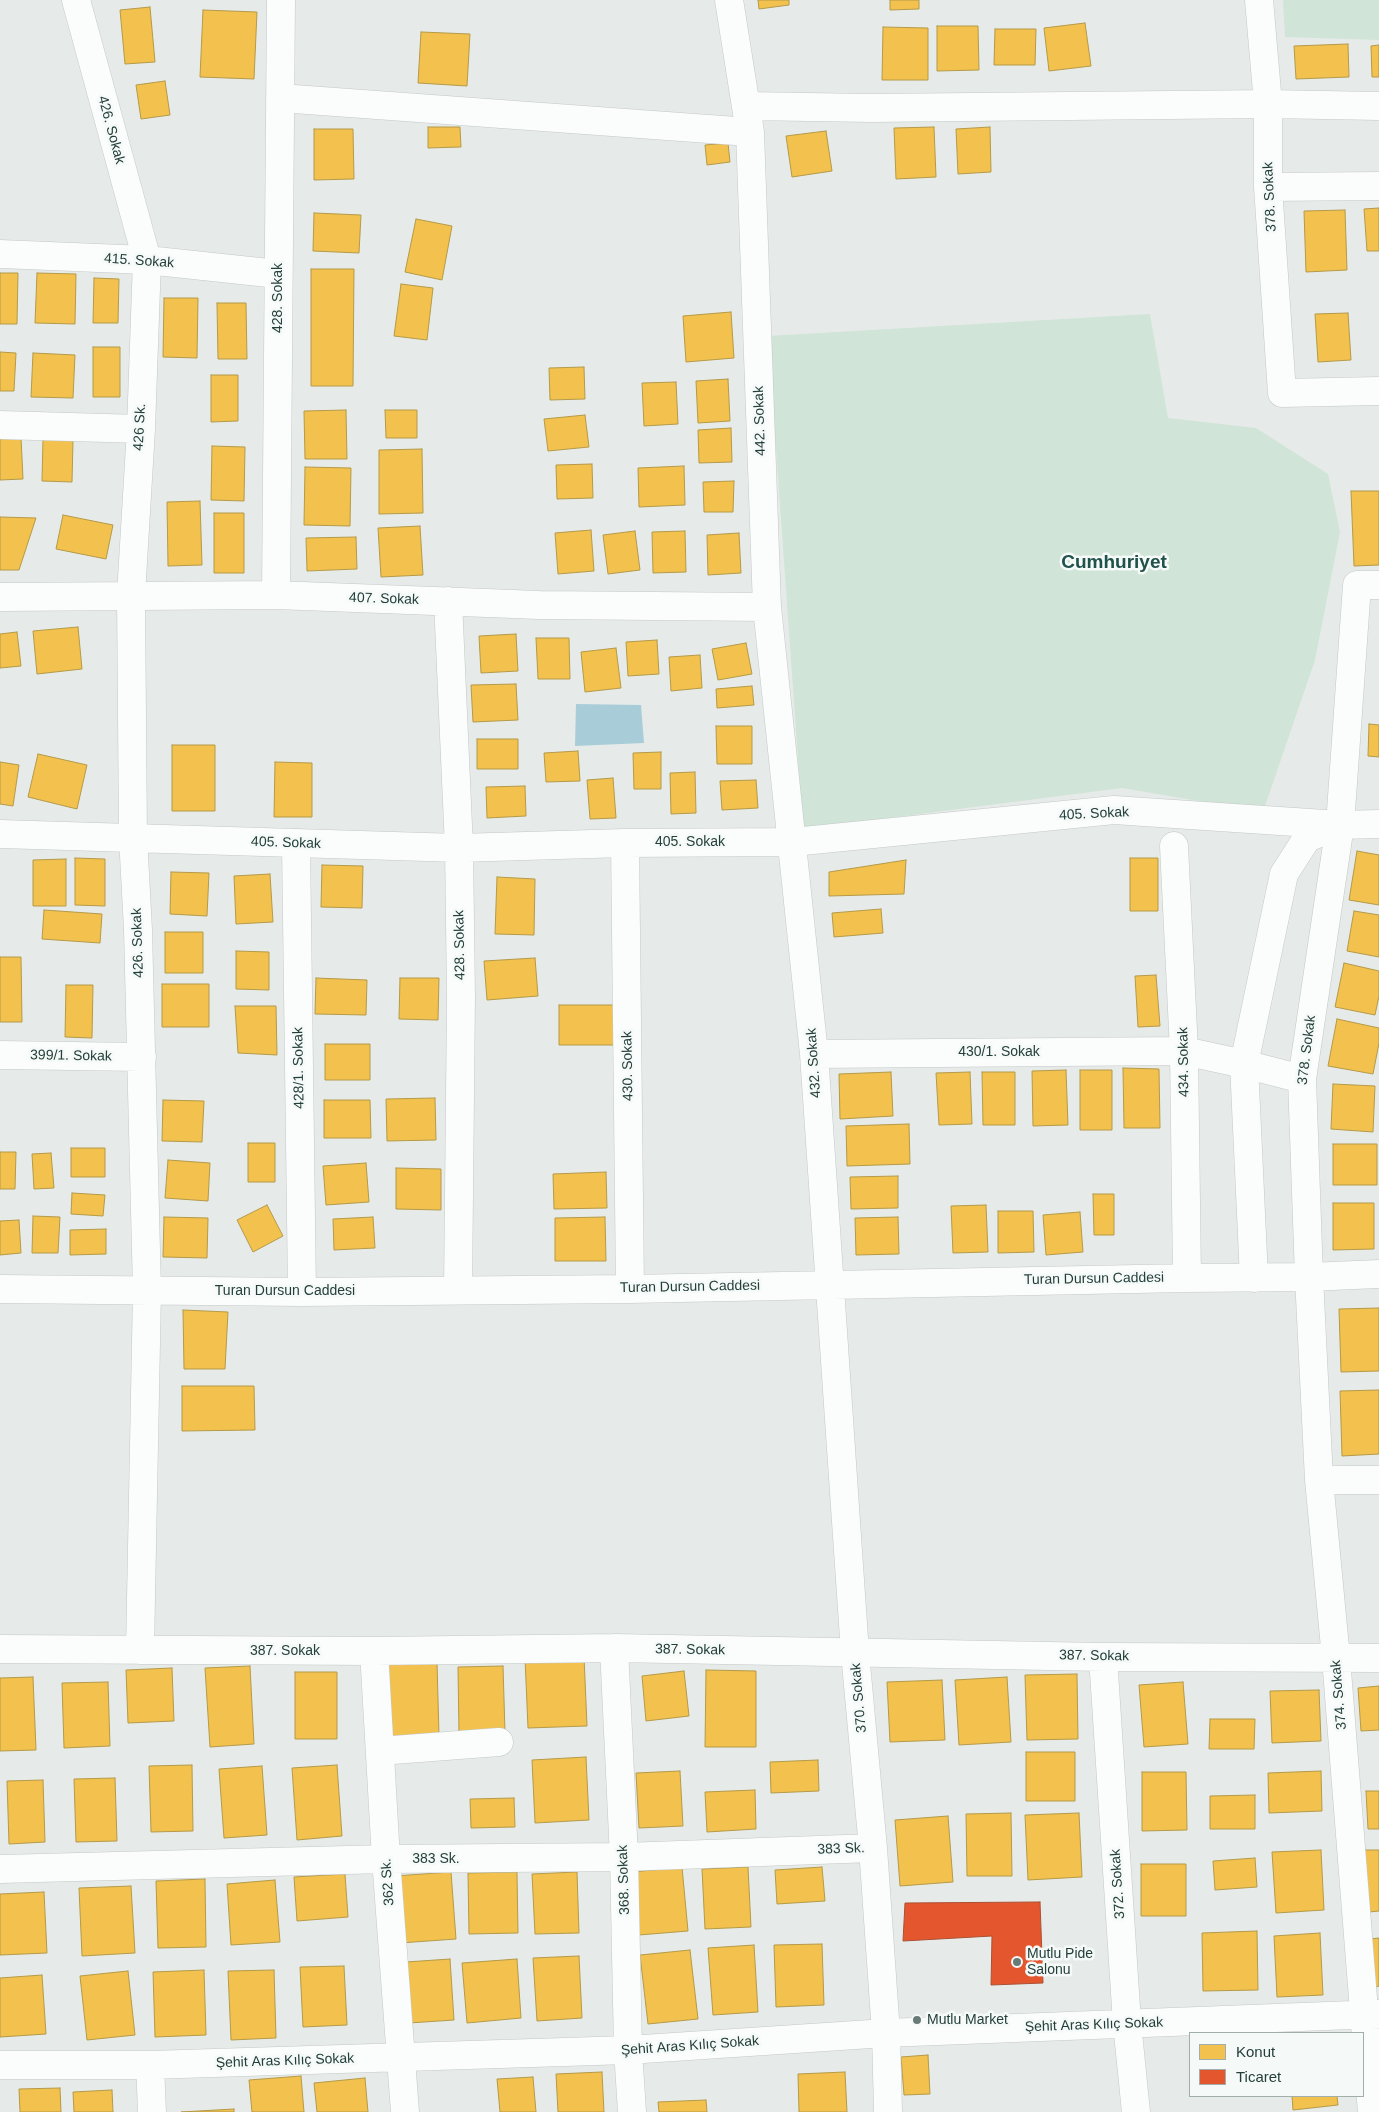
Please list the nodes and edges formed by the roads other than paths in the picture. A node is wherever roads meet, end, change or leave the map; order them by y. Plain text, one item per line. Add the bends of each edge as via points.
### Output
1 (76, 0) edge
2 (281, 0) edge
3 (728, 0) edge
4 (1259, 0) edge
5 (280, 98) junction
6 (1268, 104) junction
7 (1379, 106) edge
8 (748, 119) junction
9 (1379, 186) edge
10 (1268, 187) junction
11 (0, 254) edge
12 (147, 260) junction
13 (278, 274) junction
14 (1379, 391) edge
15 (0, 424) edge
16 (141, 429) junction
17 (1368, 585) edge
18 (131, 595) junction
19 (0, 596) edge
20 (276, 596) junction
21 (448, 601) junction
22 (767, 607) junction
23 (1379, 824) edge
24 (1340, 825) junction
25 (0, 834) edge
26 (133, 837) junction
27 (793, 842) junction
28 (296, 843) junction
29 (625, 843) junction
30 (1174, 846) dead end
31 (459, 848) junction
32 (1184, 1051) junction
33 (814, 1054) junction
34 (0, 1055) edge
35 (142, 1057) junction
36 (1244, 1064) junction
37 (1302, 1079) junction
38 (1379, 1274) edge
39 (1309, 1277) junction
40 (1187, 1278) junction
41 (1254, 1278) junction
42 (829, 1285) junction
43 (0, 1289) edge
44 (630, 1289) junction
45 (458, 1290) junction
46 (147, 1291) junction
47 (302, 1292) junction
48 (1320, 1480) junction
49 (1379, 1480) edge
50 (614, 1648) junction
51 (0, 1649) edge
52 (140, 1650) junction
53 (374, 1651) junction
54 (855, 1653) junction
55 (1103, 1657) junction
56 (1336, 1658) junction
57 (1379, 1658) edge
58 (499, 1742) dead end
59 (380, 1750) junction
60 (873, 1848) junction
61 (624, 1858) junction
62 (386, 1859) junction
63 (0, 1868) edge
64 (1372, 2014) edge
65 (1127, 2023) junction
66 (886, 2033) junction
67 (628, 2050) junction
68 (402, 2058) junction
69 (0, 2065) edge
70 (150, 2065) junction
71 (152, 2112) edge
72 (405, 2112) edge
73 (632, 2112) edge
74 (888, 2112) edge
75 (1136, 2112) edge
76 (1372, 2112) edge

1 - 12 street, 426. Sokak
2 - 5 street, 428. Sokak
3 - 8 street, 442. Sokak
4 - 6 street, 378. Sokak
5 - 8 street
5 - 13 street, 428. Sokak
6 - 7 street
6 - 8 street via 871,108
6 - 10 street, 378. Sokak
8 - 22 street, 442. Sokak
9 - 10 street
10 - 14 street, 378. Sokak via 1282,393
11 - 12 street, 415. Sokak
12 - 13 street, 415. Sokak
12 - 16 street, 426 Sk.
13 - 20 street, 428. Sokak
15 - 16 street
16 - 18 street, 426 Sk.
17 - 24 street, 378. Sokak
18 - 19 street, 407. Sokak
18 - 20 street, 407. Sokak
18 - 26 street, 426. Sokak
20 - 21 street, 407. Sokak
21 - 22 street, 407. Sokak
21 - 31 street, 428. Sokak
22 - 27 street, 442. Sokak
23 - 24 street, 405. Sokak
24 - 27 street, 405. Sokak via 1114,810
24 - 36 street via 1307,838 1284,874
24 - 37 street, 378. Sokak
25 - 26 street, 405. Sokak
26 - 28 street, 405. Sokak
26 - 35 street, 426. Sokak
27 - 29 street, 405. Sokak
27 - 33 street, 432. Sokak
28 - 31 street, 405. Sokak
28 - 47 street, 428/1. Sokak
29 - 31 street, 405. Sokak
29 - 44 street, 430. Sokak
30 - 32 street, 434. Sokak
31 - 45 street, 428. Sokak
32 - 33 street, 430/1. Sokak
32 - 36 street, 430/1. Sokak
32 - 40 street, 434. Sokak
33 - 42 street, 432. Sokak
34 - 35 street, 399/1. Sokak
35 - 46 street, 426. Sokak
36 - 37 street, 430/1. Sokak
36 - 41 street
37 - 39 street, 378. Sokak
38 - 39 street, Turan Dursun Caddesi
39 - 41 street, Turan Dursun Caddesi
39 - 48 street, 374. Sokak
40 - 41 street, Turan Dursun Caddesi
40 - 42 street, Turan Dursun Caddesi
42 - 44 street, Turan Dursun Caddesi
42 - 54 street, 370. Sokak
43 - 46 street, Turan Dursun Caddesi
44 - 45 street, Turan Dursun Caddesi
45 - 47 street, Turan Dursun Caddesi
46 - 47 street, Turan Dursun Caddesi
46 - 52 street, 426. Sokak
48 - 49 street
48 - 56 street, 374. Sokak
50 - 53 street, 387. Sokak
50 - 54 street, 387. Sokak
50 - 61 street, 368. Sokak
51 - 52 street, 387. Sokak
52 - 53 street, 387. Sokak
53 - 59 street, 362 Sk.
54 - 55 street, 387. Sokak
54 - 60 street, 370. Sokak
55 - 56 street, 387. Sokak
55 - 65 street, 372. Sokak
56 - 57 street, 387. Sokak
56 - 64 street, 374. Sokak
58 - 59 street
59 - 62 street, 362 Sk.
60 - 61 street, 383 Sk.
60 - 66 street, 370. Sokak
61 - 62 street, 383 Sk.
61 - 67 street, 368. Sokak
62 - 63 street, 383 Sk.
62 - 68 street, 362 Sk.
64 - 65 street, Şehit Aras Kılıç Sokak
64 - 76 street, 374. Sokak
65 - 66 street, Şehit Aras Kılıç Sokak
65 - 75 street, 372. Sokak
66 - 67 street, Şehit Aras Kılıç Sokak
66 - 74 street, 370. Sokak
67 - 68 street, Şehit Aras Kılıç Sokak
67 - 73 street, 368. Sokak
68 - 70 street, Şehit Aras Kılıç Sokak
68 - 72 street, 362 Sk.
69 - 70 street, Şehit Aras Kılıç Sokak
70 - 71 street

